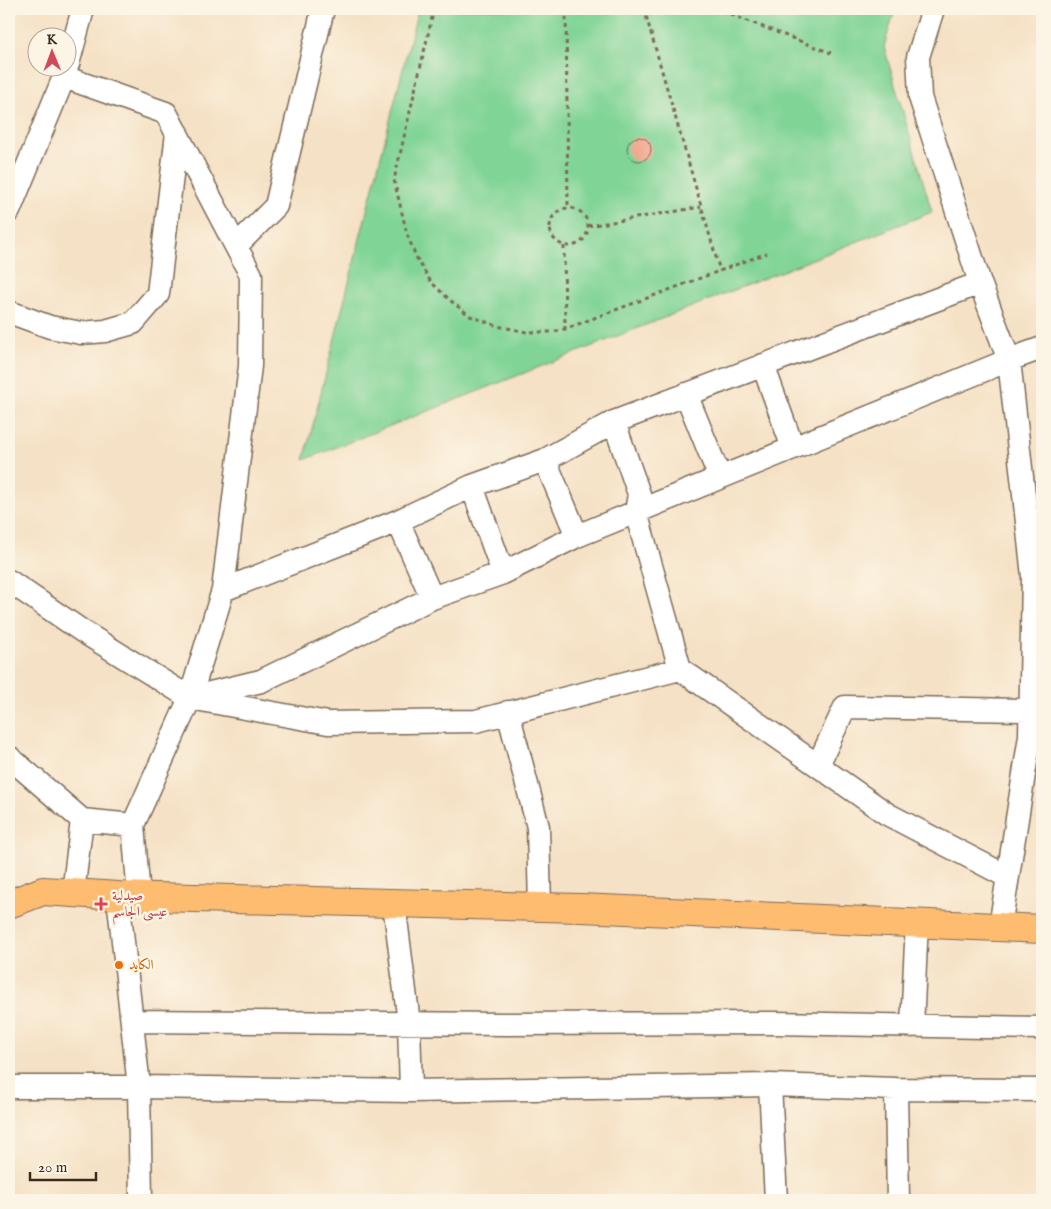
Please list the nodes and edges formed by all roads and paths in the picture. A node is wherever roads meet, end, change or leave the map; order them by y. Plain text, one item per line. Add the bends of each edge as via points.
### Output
1 (83, 9) edge
2 (323, 9) edge
3 (434, 9) edge
4 (566, 9) edge
5 (644, 9) edge
6 (716, 9) edge
7 (933, 9) edge
8 (78, 28) edge
9 (831, 53) dead end
10 (78, 75) edge
11 (63, 78) edge
12 (177, 133) junction
13 (701, 207) junction
14 (568, 208) junction
15 (9, 211) edge
16 (588, 226) junction
17 (236, 246) junction
18 (564, 246) junction
19 (767, 253) dead end
20 (720, 271) junction
21 (980, 283) junction
22 (9, 312) edge
23 (565, 329) junction
24 (1042, 348) edge
25 (1009, 360) junction
26 (763, 365) junction
27 (686, 394) junction
28 (614, 422) junction
29 (793, 448) junction
30 (545, 460) junction
31 (720, 478) junction
32 (472, 486) junction
33 (636, 512) junction
34 (398, 521) junction
35 (577, 536) junction
36 (503, 574) junction
37 (9, 581) edge
38 (222, 590) junction
39 (432, 598) junction
40 (680, 669) junction
41 (190, 698) junction
42 (1030, 710) junction
43 (508, 712) junction
44 (9, 757) edge
45 (818, 766) junction
46 (82, 820) junction
47 (133, 825) junction
48 (1008, 877) junction
49 (73, 893) junction
50 (128, 896) junction
51 (394, 903) junction
52 (9, 904) edge
53 (540, 907) junction
54 (9, 922) edge
55 (918, 923) junction
56 (1000, 927) junction
57 (1042, 929) edge
58 (132, 1021) junction
59 (409, 1023) junction
60 (912, 1026) junction
61 (1042, 1028) edge
62 (770, 1085) junction
63 (9, 1087) edge
64 (139, 1087) junction
65 (896, 1089) junction
66 (1042, 1090) edge
67 (411, 1091) junction
68 (141, 1200) edge
69 (776, 1200) edge
70 (898, 1200) edge

1 - 8 street
2 - 17 street via 276,206
3 - 23 path via 394,180 416,257 431,282 470,316 527,332
4 - 14 path
5 - 13 path
6 - 9 path
7 - 21 street via 918,57 920,98
10 - 12 street via 166,113
11 - 15 street
12 - 17 street
12 - 22 street via 158,294 133,323 105,332 81,333 50,327
13 - 16 path
13 - 20 path
14 - 16 path via 583,214
14 - 18 path via 558,212 550,224 553,238
16 - 18 path via 586,237 581,242
17 - 38 street via 250,274 250,366
18 - 23 path
19 - 20 path
20 - 23 path
21 - 25 street
21 - 26 street
24 - 25 street
25 - 29 street
25 - 42 street via 1033,576
26 - 27 street
26 - 29 street
27 - 28 street
27 - 31 street
28 - 30 street
28 - 33 street via 639,494
29 - 31 street
30 - 32 street
30 - 35 street
31 - 33 street
32 - 34 street
32 - 36 street
33 - 35 street
33 - 40 street
34 - 38 street
34 - 39 street
35 - 36 street
36 - 39 street
37 - 41 street
38 - 41 street
39 - 41 street via 261,681
40 - 43 street
40 - 45 street
41 - 43 street via 328,723 476,721
41 - 47 street
42 - 45 street via 846,707
42 - 48 street via 1030,736
43 - 53 street via 538,827
44 - 46 street
45 - 48 street via 887,814
46 - 47 street
46 - 49 street
47 - 50 street
48 - 56 street
49 - 50 main road
49 - 52 main road via 43,892
50 - 51 main road
50 - 54 main road via 48,908
50 - 58 street
51 - 53 main road
51 - 59 street
53 - 55 main road
55 - 56 main road
55 - 60 street
56 - 57 main road
58 - 59 street
58 - 64 street
59 - 60 street
59 - 67 street
60 - 61 street
62 - 65 street
62 - 67 street
62 - 69 street
63 - 64 street
64 - 67 street
64 - 68 street
65 - 66 street
65 - 70 street

